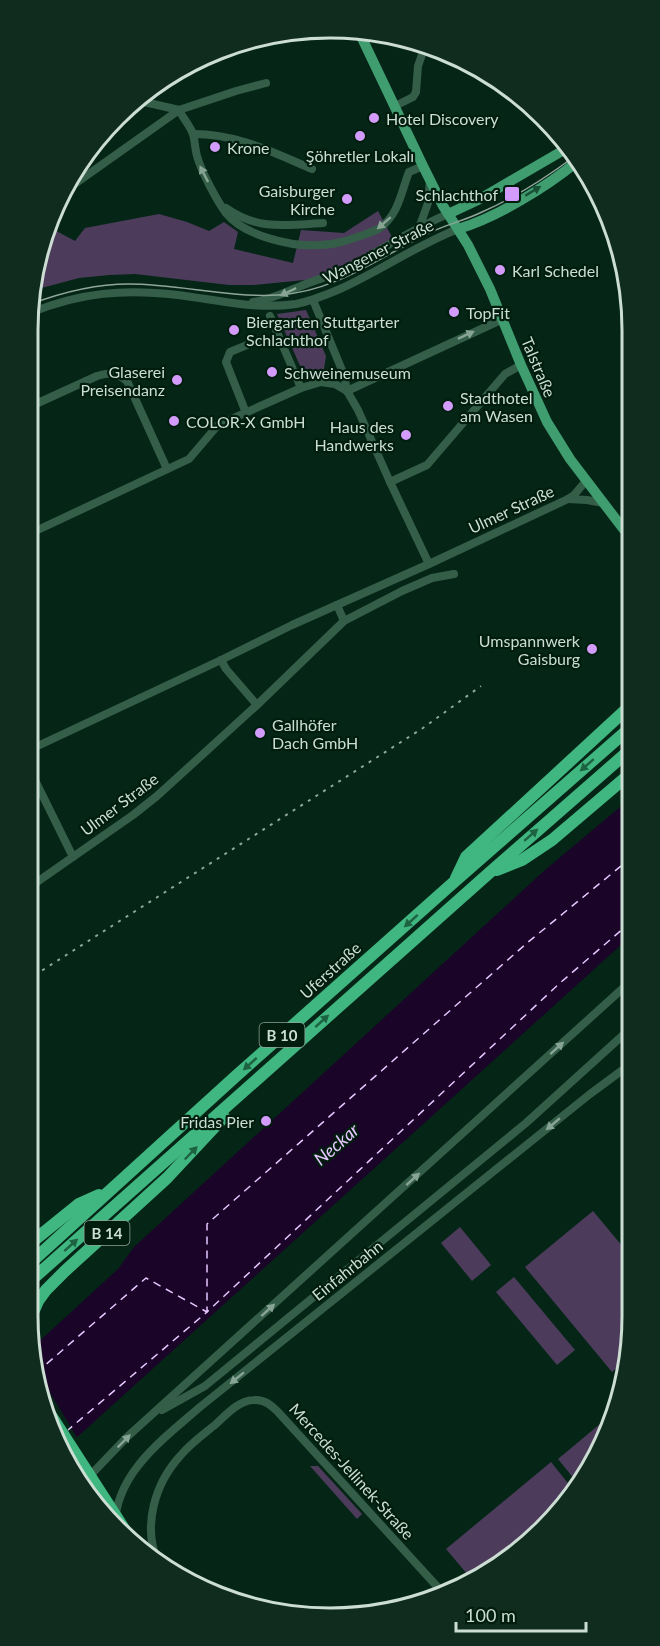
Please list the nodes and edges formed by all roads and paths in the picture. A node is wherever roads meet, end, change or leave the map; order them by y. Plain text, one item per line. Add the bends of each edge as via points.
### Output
1 (363, 39) edge
2 (423, 53) edge
3 (266, 83) dead end
4 (146, 102) edge
5 (395, 106) junction
6 (179, 110) junction
7 (193, 134) junction
8 (560, 150) edge
9 (572, 165) edge
10 (423, 166) junction
11 (312, 169) dead end
12 (430, 180) junction
13 (79, 181) edge
14 (221, 204) junction
15 (448, 214) junction
16 (323, 223) dead end
17 (419, 228) junction
18 (458, 229) junction
19 (313, 300) junction
20 (240, 304) junction
21 (38, 310) edge
22 (270, 316) dead end
23 (503, 319) junction
24 (259, 340) dead end
25 (521, 364) junction
26 (301, 388) junction
27 (347, 391) junction
28 (38, 403) edge
29 (246, 413) junction
30 (168, 469) junction
31 (586, 481) junction
32 (390, 482) junction
33 (568, 499) junction
34 (603, 503) junction
35 (622, 527) edge
36 (38, 530) edge
37 (429, 564) junction
38 (454, 574) dead end
39 (337, 605) junction
40 (345, 621) junction
41 (221, 660) junction
42 (257, 705) junction
43 (622, 714) edge
44 (622, 737) edge
45 (38, 746) edge
46 (622, 757) edge
47 (622, 780) edge
48 (38, 786) edge
49 (73, 857) junction
50 (488, 874) junction
51 (38, 881) edge
52 (454, 882) junction
53 (622, 989) edge
54 (622, 1036) edge
55 (622, 1070) edge
56 (247, 1088) junction
57 (111, 1190) junction
58 (38, 1237) edge
59 (38, 1256) edge
60 (38, 1274) edge
61 (38, 1301) edge
62 (151, 1416) junction
63 (63, 1434) edge
64 (87, 1479) edge
65 (114, 1513) edge
66 (116, 1516) edge
67 (154, 1550) edge
68 (438, 1588) edge

1 - 5 main road, Talstraße
2 - 5 street via 416,92
3 - 6 street
4 - 6 street
5 - 10 main road, Talstraße
6 - 7 street
6 - 13 street
7 - 11 street via 230,137
14 -> 7 street via 202,173
8 - 15 main road
18 -> 9 main road via 487,219
10 - 12 main road, Talstraße
10 -> 14 street via 409,172 398,205 380,228 335,244 300,245 264,236 241,226
12 - 15 main road, Talstraße
12 - 17 street via 428,203
14 - 16 street via 242,218 259,223
15 - 17 street, Wangener Straße
15 - 18 main road, Talstraße
17 -> 20 street, Wangener Straße via 344,269 265,301
18 - 19 street, Wangener Straße
18 - 23 main road, Talstraße
19 - 20 street, Wangener Straße via 266,307
19 - 27 street
20 - 21 street, Wangener Straße via 135,291 75,298
22 - 26 street
23 - 25 main road, Talstraße
27 -> 23 street
24 - 29 street via 230,352 226,362
25 - 31 main road, Talstraße via 547,422
25 - 32 street via 505,374 427,465
26 - 27 street via 321,382
26 - 29 street
27 - 32 street
28 - 30 street via 97,376 119,374 127,381
29 - 30 street via 218,425 189,459
30 - 36 street
31 - 33 street, Ulmer Straße
31 - 34 main road, Talstraße
32 - 37 street
33 - 34 street, Ulmer Straße
33 - 37 street, Ulmer Straße
34 - 35 main road, Talstraße
37 - 39 street, Ulmer Straße
38 - 40 street, Ulmer Straße via 432,578
39 - 40 street
39 - 41 street, Ulmer Straße
40 - 42 street, Ulmer Straße
41 - 42 street
41 - 45 street, Ulmer Straße
42 - 49 street, Ulmer Straße via 134,815
43 - 52 highway, B 10 via 466,857
44 -> 52 highway, Uferstraße / B 10
50 -> 46 highway, Uferstraße / B 10
47 - 50 highway, B 10 via 552,840 522,860
48 - 49 street, Ulmer Straße
49 - 51 street
56 -> 50 highway, Uferstraße / B 10
52 -> 57 highway, Uferstraße / B 10
62 -> 53 street, Einfahrbahn
54 - 62 street, Einfahrbahn via 526,1123 205,1386
55 -> 66 street, Einfahrbahn via 171,1432 132,1473
60 -> 56 highway, Uferstraße / B 10
61 -> 56 highway, B 14 via 59,1276 167,1178
57 - 58 highway, B 14 via 79,1204
57 - 59 highway, Uferstraße / B 10
64 -> 62 street, Einfahrbahn
63 - 65 highway
67 - 68 street, Mercedes-Jellinek-Straße via 151,1520 157,1496 180,1455 245,1401 255,1400 267,1402 278,1412

